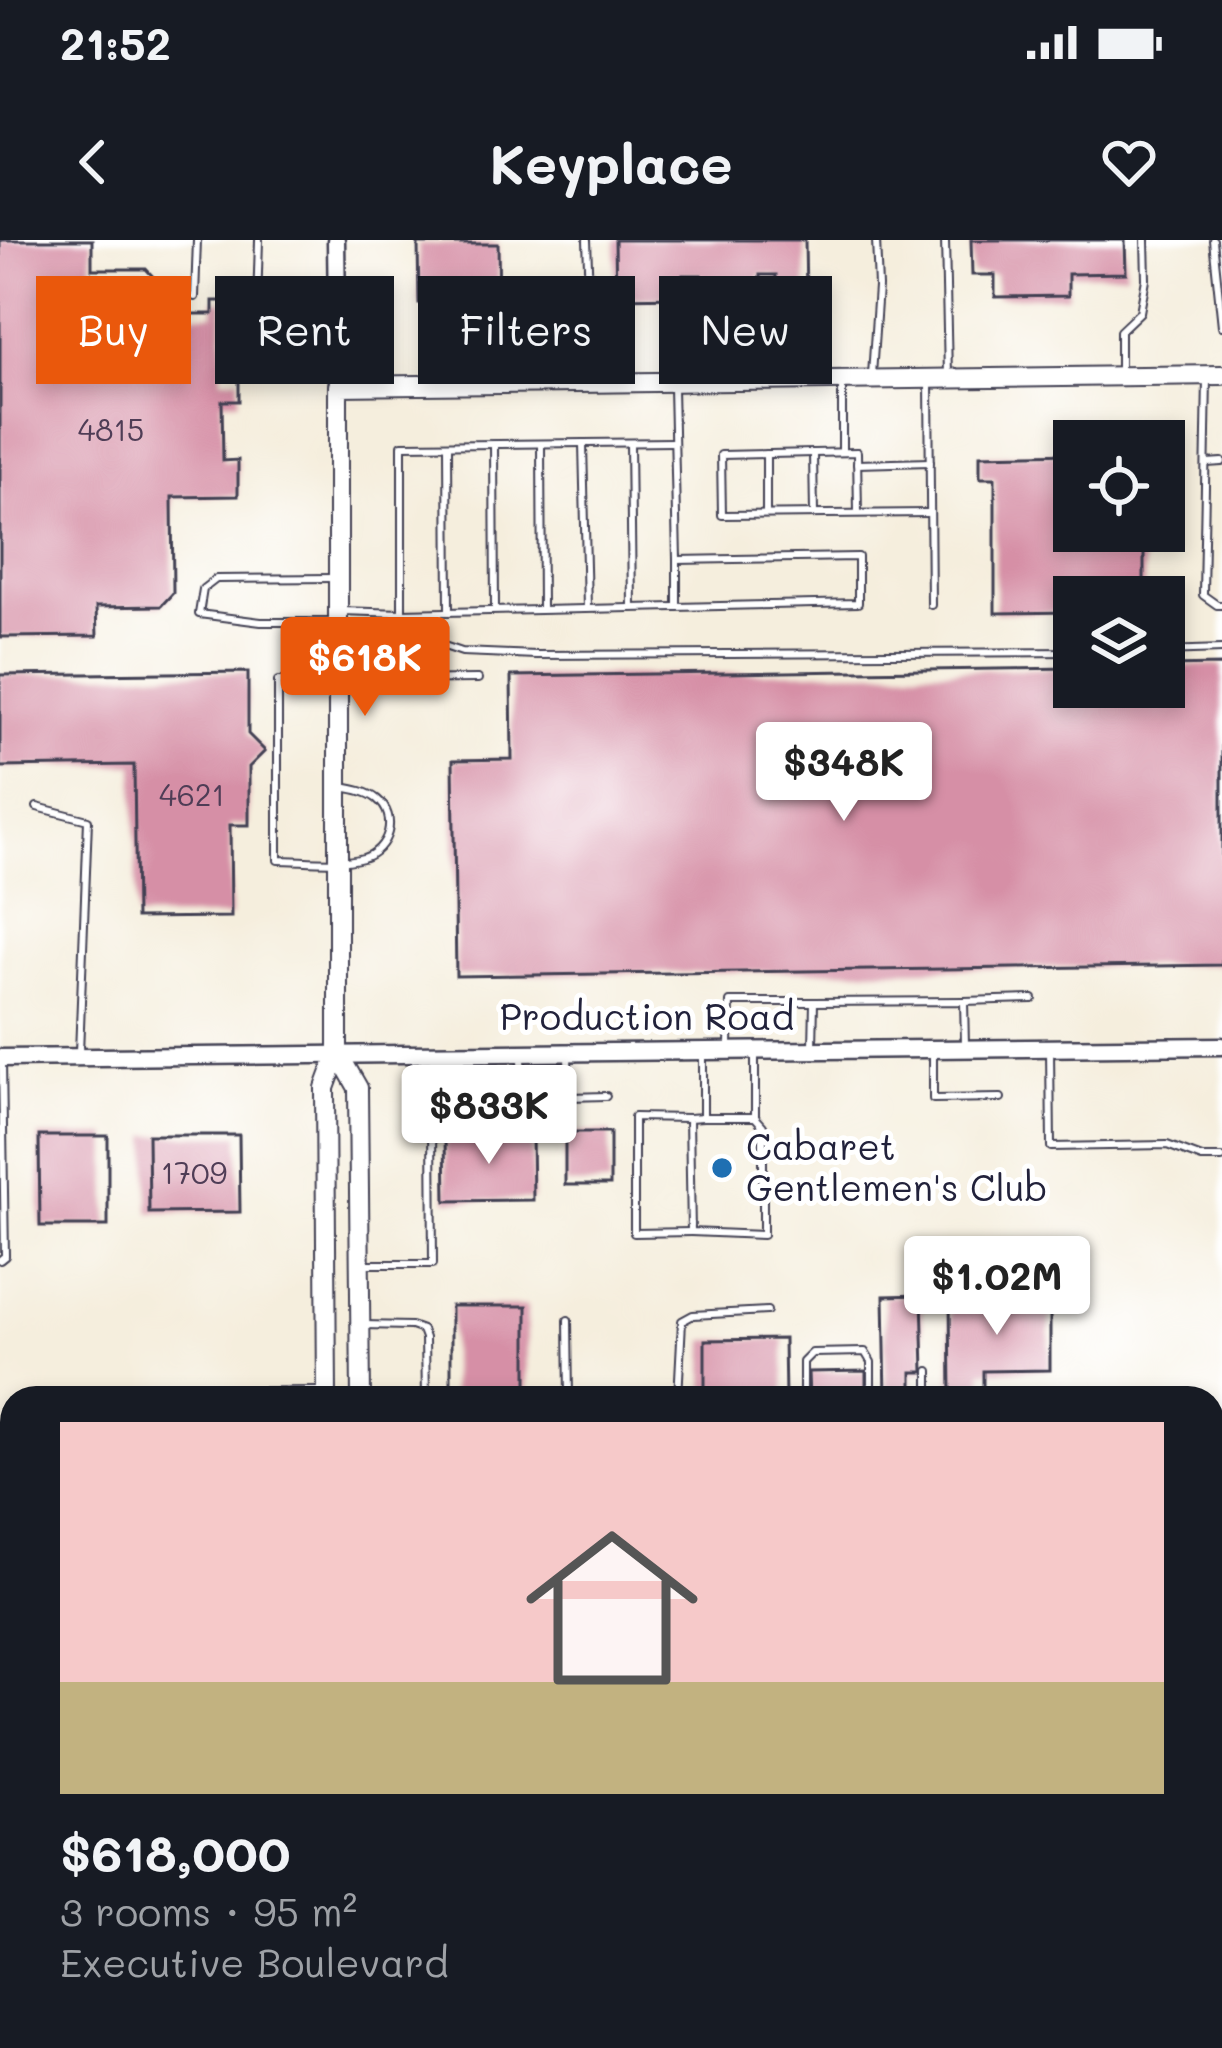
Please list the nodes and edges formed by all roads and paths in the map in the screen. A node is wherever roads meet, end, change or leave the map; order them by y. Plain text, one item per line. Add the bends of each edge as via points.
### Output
1 (196, 240) edge
2 (259, 240) edge
3 (336, 240) edge
4 (587, 240) edge
5 (876, 240) edge
6 (945, 240) edge
7 (1145, 240) edge
8 (1213, 240) edge
9 (257, 276) edge
10 (588, 276) edge
11 (1220, 290) edge
12 (195, 297) dead end
13 (1222, 326) edge
14 (1214, 375) edge
15 (1120, 376) junction
16 (939, 378) junction
17 (832, 379) edge
18 (842, 379) junction
19 (872, 379) junction
20 (480, 384) edge
21 (673, 384) edge
22 (338, 386) junction
23 (674, 442) junction
24 (630, 443) junction
25 (583, 444) junction
26 (448, 445) junction
27 (494, 445) junction
28 (541, 445) junction
29 (842, 452) junction
30 (813, 453) junction
31 (766, 454) junction
32 (930, 462) junction
33 (1222, 462) edge
34 (1207, 463) junction
35 (857, 464) junction
36 (931, 513) junction
37 (766, 514) junction
38 (814, 514) junction
39 (858, 514) junction
40 (677, 560) junction
41 (338, 578) junction
42 (1222, 604) edge
43 (931, 605) dead end
44 (677, 607) junction
45 (632, 608) junction
46 (586, 609) junction
47 (495, 610) junction
48 (542, 610) junction
49 (449, 612) junction
50 (402, 613) junction
51 (338, 617) junction
52 (1222, 649) edge
53 (1185, 650) edge
54 (1053, 652) edge
55 (338, 680) junction
56 (478, 680) dead end
57 (338, 786) junction
58 (37, 807) dead end
59 (338, 860) junction
60 (1033, 999) dead end
61 (964, 1001) junction
62 (814, 1002) junction
63 (1222, 1046) edge
64 (1050, 1047) junction
65 (933, 1048) junction
66 (964, 1048) junction
67 (755, 1049) junction
68 (813, 1049) junction
69 (703, 1050) junction
70 (729, 1050) junction
71 (522, 1051) junction
72 (568, 1051) junction
73 (338, 1053) junction
74 (79, 1057) junction
75 (1, 1058) edge
76 (606, 1096) dead end
77 (1001, 1097) dead end
78 (703, 1117) junction
79 (755, 1117) junction
80 (689, 1118) junction
81 (1222, 1158) edge
82 (2, 1220) edge
83 (691, 1232) junction
84 (0, 1260) edge
85 (360, 1264) junction
86 (767, 1311) dead end
87 (568, 1319) dead end
88 (360, 1325) junction
89 (929, 1371) dead end
90 (327, 1386) edge
91 (362, 1386) edge
92 (426, 1386) edge
93 (569, 1386) edge
94 (679, 1386) edge
95 (803, 1386) edge
96 (871, 1386) edge
97 (929, 1386) edge

1 - 12 lane
2 - 9 lane
3 - 22 street
4 - 10 lane
5 - 19 lane
6 - 16 lane
7 - 15 lane via 1140,312 1120,331
8 - 11 lane
11 - 13 lane
14 - 15 main road
14 - 34 lane
15 - 16 main road
16 - 19 main road
16 - 32 lane
17 - 18 main road
18 - 19 main road
18 - 29 lane
20 - 22 main road
21 - 23 lane
22 - 41 main road
23 - 24 lane
23 - 40 lane
24 - 25 lane
24 - 45 lane
25 - 28 lane
25 - 46 lane
26 - 27 lane
26 - 49 lane
26 - 50 lane via 403,445
27 - 28 lane
27 - 47 lane
28 - 48 lane
29 - 30 lane
29 - 35 lane via 857,452
30 - 31 lane
30 - 38 lane
31 - 37 lane
31 - 37 lane via 721,454 722,514
32 - 35 lane
32 - 36 lane
33 - 34 lane
34 - 42 lane via 1203,596
35 - 39 lane
36 - 39 lane
36 - 43 lane
37 - 38 lane
38 - 39 lane
40 - 44 lane
40 - 44 lane via 858,557 858,603
41 - 51 main road
41 - 51 lane via 217,579 203,589 199,614 261,622
44 - 45 lane
45 - 46 lane
46 - 48 lane
47 - 48 lane
47 - 49 lane
49 - 50 lane
50 - 51 lane
50 - 54 lane via 429,640 462,652
51 - 55 main road
52 - 53 lane
55 - 56 lane
55 - 57 main road
55 - 59 lane via 278,681 278,860
57 - 59 main road
57 - 59 lane via 376,798 390,824 381,848
58 - 74 lane via 88,820
59 - 73 main road
60 - 61 lane
61 - 62 lane
61 - 66 lane
62 - 68 lane
62 - 70 lane via 730,1002
63 - 64 street, Production Road
64 - 66 street, Production Road
64 - 81 lane via 1051,1147 1167,1145
65 - 66 street, Production Road
65 - 68 street, Production Road
65 - 77 lane via 933,1100
67 - 68 street, Production Road
67 - 70 street, Production Road
67 - 79 lane
69 - 70 street, Production Road
69 - 72 street, Production Road
69 - 78 lane
71 - 72 street, Production Road
71 - 73 street, Production Road
71 - 85 lane via 524,1120 432,1123 433,1264
72 - 76 lane via 569,1097
73 - 74 street, Production Road
73 - 85 main road via 358,1088
73 - 90 main road via 326,1088
74 - 75 street, Production Road
75 - 82 lane
78 - 79 lane
78 - 80 lane
79 - 83 lane via 763,1126 763,1235
80 - 83 lane
80 - 83 lane via 634,1117 634,1233
82 - 84 lane
85 - 88 main road
86 - 94 lane via 682,1321
87 - 93 lane
88 - 91 main road
88 - 92 lane via 422,1330
89 - 97 lane
95 - 96 lane via 803,1362 812,1353 865,1352

